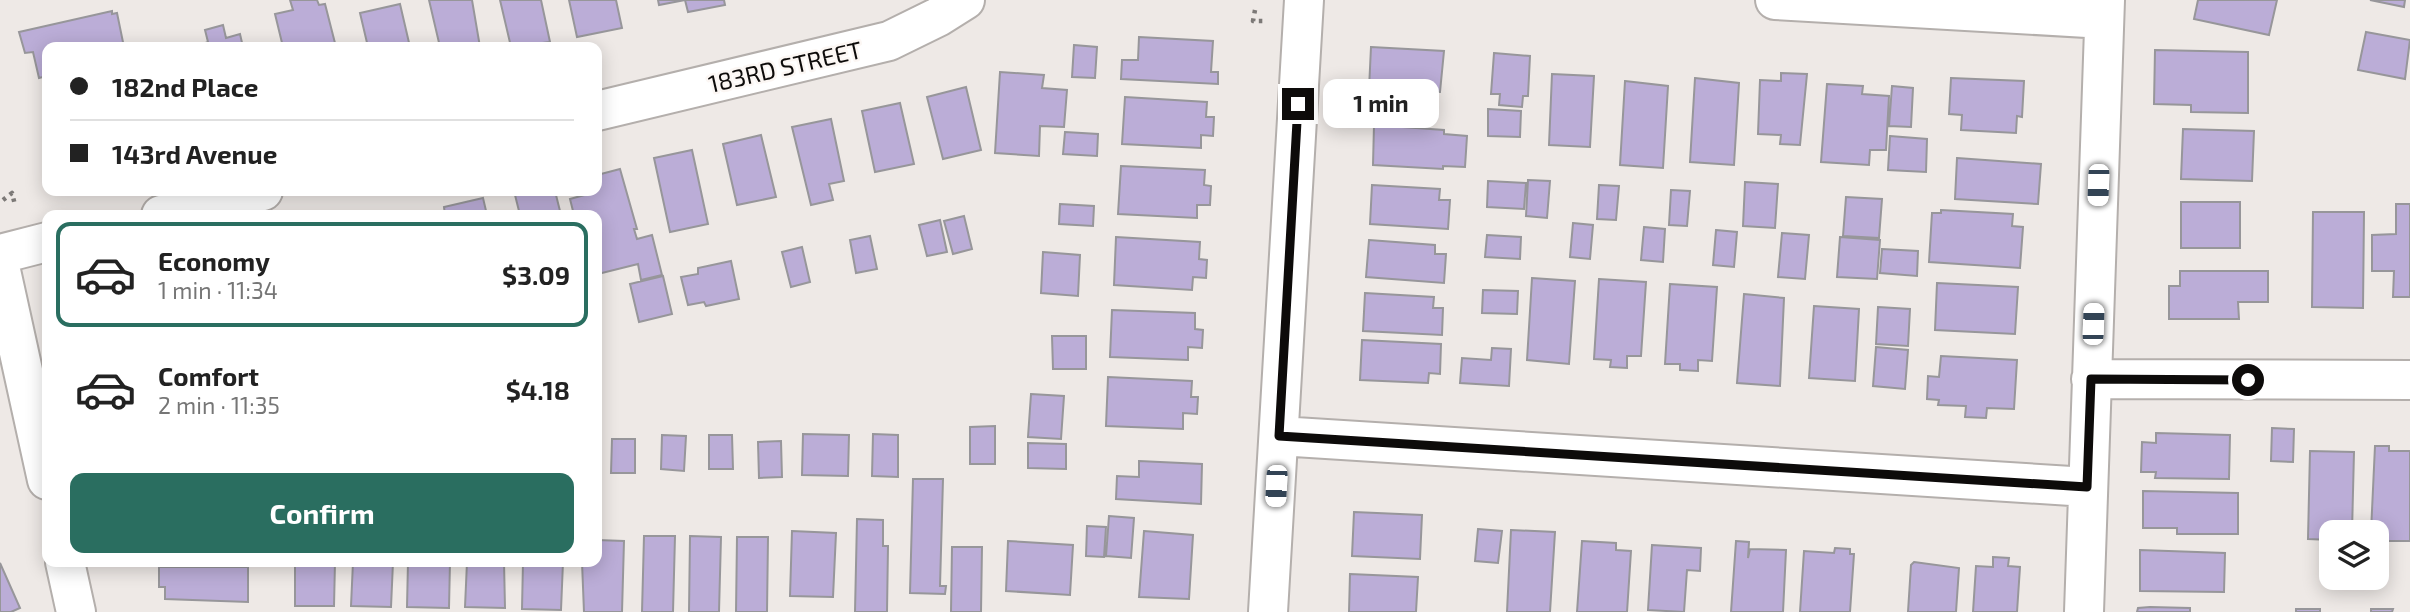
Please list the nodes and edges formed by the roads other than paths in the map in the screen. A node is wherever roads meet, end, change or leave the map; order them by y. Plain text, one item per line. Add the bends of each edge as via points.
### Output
1 (965, 0) edge
2 (1304, 0) edge
3 (1775, 0) edge
4 (2104, 9) edge
5 (602, 110) edge
6 (242, 196) edge
7 (181, 210) edge
8 (42, 243) edge
9 (0, 254) edge
10 (0, 266) edge
11 (2091, 379) junction
12 (2410, 380) edge
13 (1279, 436) junction
14 (42, 457) edge
15 (2087, 487) junction
16 (66, 567) edge
17 (76, 612) edge
18 (1268, 612) edge
19 (2084, 612) edge

1 - 5 street, 183RD STREET via 889,41
2 - 13 street
3 - 4 street
4 - 11 street
6 - 7 street
8 - 9 street
10 - 14 street
11 - 12 street
11 - 15 street
13 - 15 street
13 - 18 street
15 - 19 street
16 - 17 street

